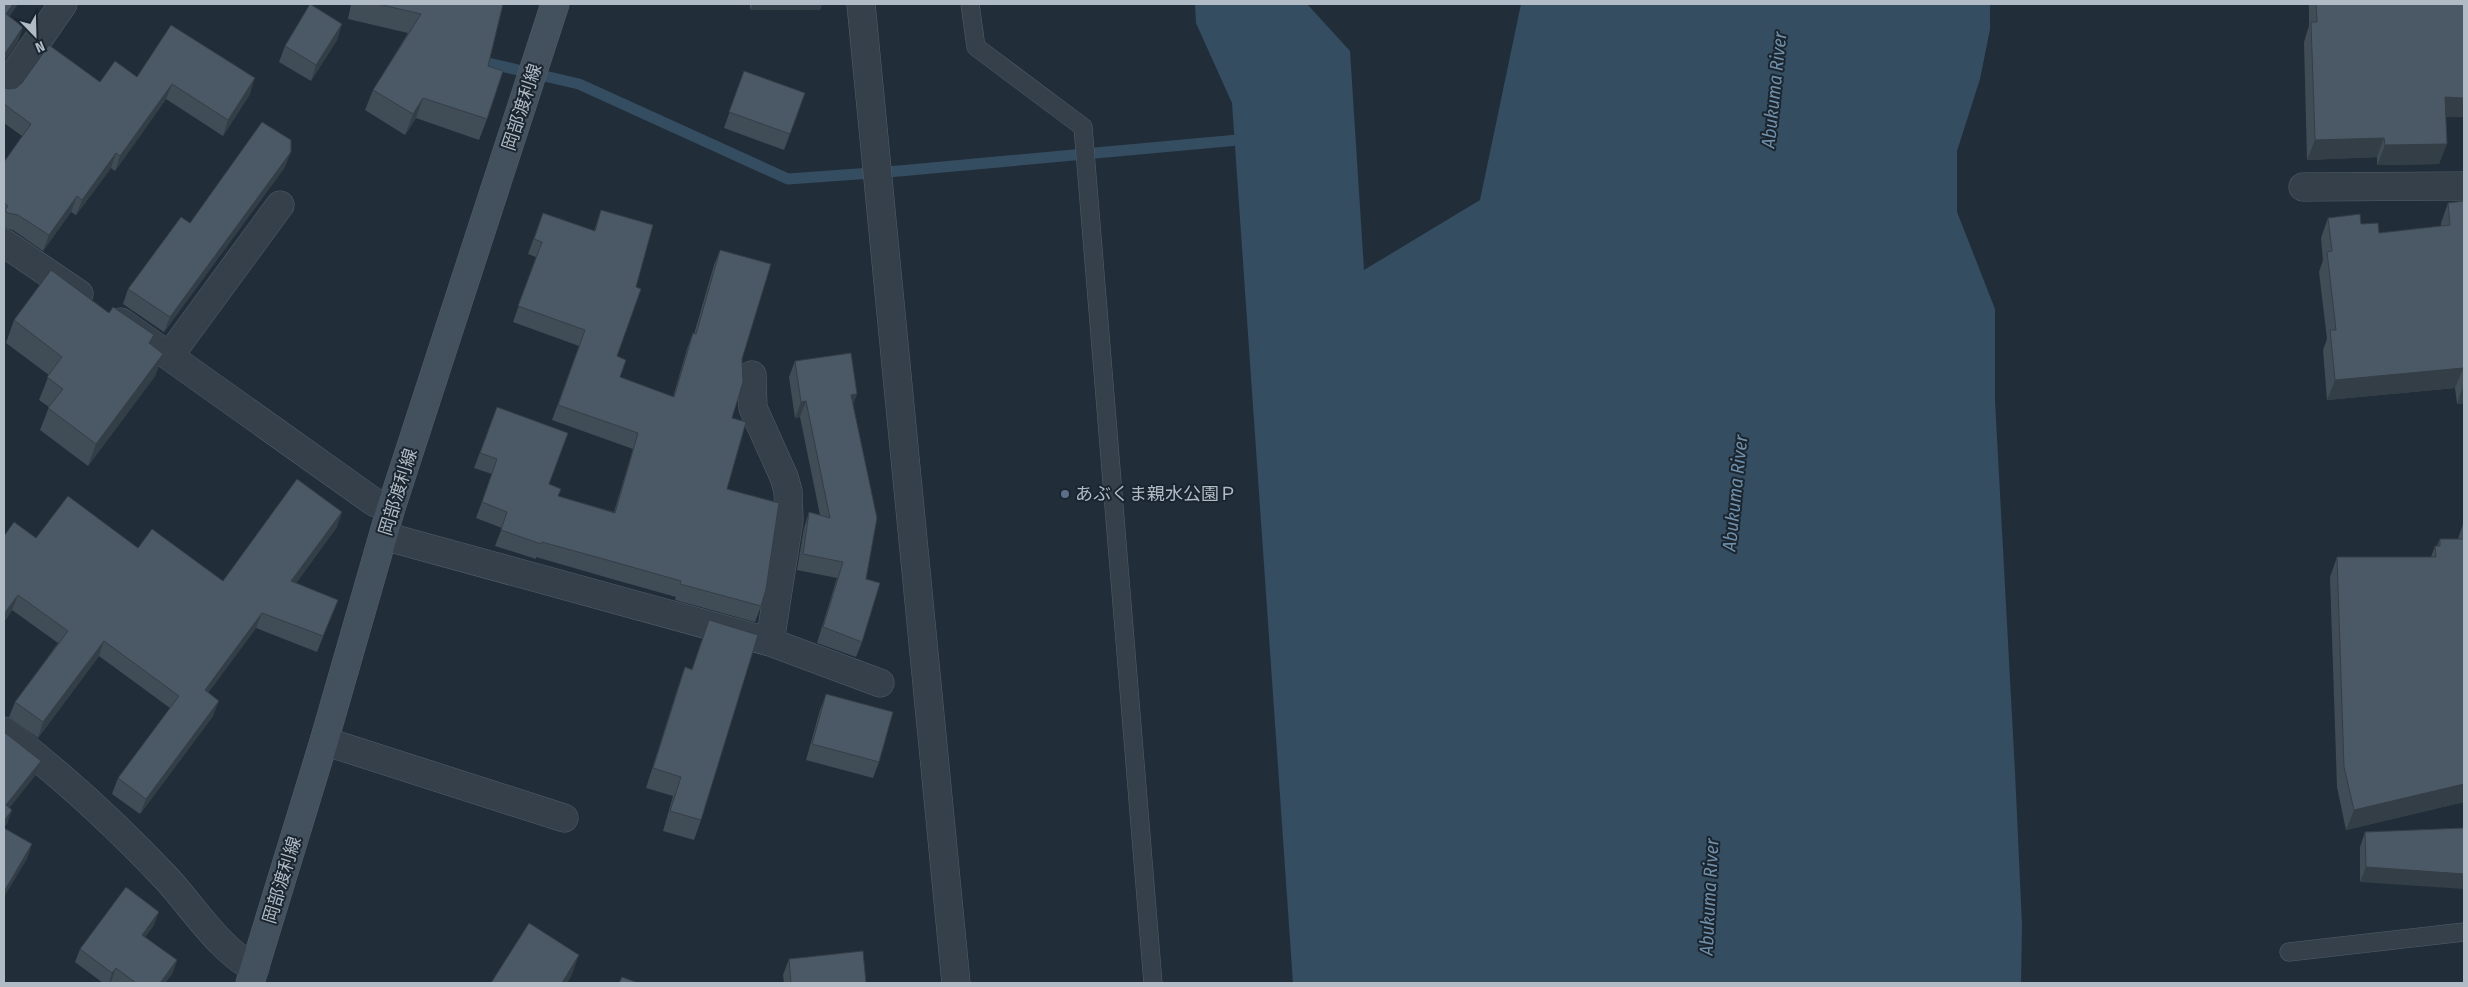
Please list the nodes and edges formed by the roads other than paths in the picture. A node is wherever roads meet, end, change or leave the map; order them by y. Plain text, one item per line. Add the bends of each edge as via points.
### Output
1 (63, 4) edge
2 (555, 4) edge
3 (861, 4) edge
4 (970, 4) edge
5 (4, 89) edge
6 (2464, 186) edge
7 (2303, 187) dead end
8 (280, 205) dead end
9 (4, 243) edge
10 (170, 355) junction
11 (752, 375) dead end
12 (392, 508) junction
13 (384, 536) junction
14 (770, 642) junction
15 (880, 683) dead end
16 (4, 731) edge
17 (324, 741) junction
18 (564, 818) dead end
19 (2464, 932) edge
20 (2288, 952) dead end
21 (252, 976) edge
22 (956, 983) edge
23 (1153, 983) edge

1 - 5 street
2 - 12 main road, 岡部渡利線
3 - 22 street
4 - 23 lane via 976,47 1083,127
6 - 7 street
8 - 10 street
9 - 10 street
10 - 12 street via 374,502
11 - 14 street via 753,408 778,461 790,504
12 - 13 main road, 岡部渡利線
13 - 14 street
13 - 17 main road, 岡部渡利線
14 - 15 street
16 - 21 street via 80,794 167,879
17 - 18 street
17 - 21 main road, 岡部渡利線
19 - 20 lane

